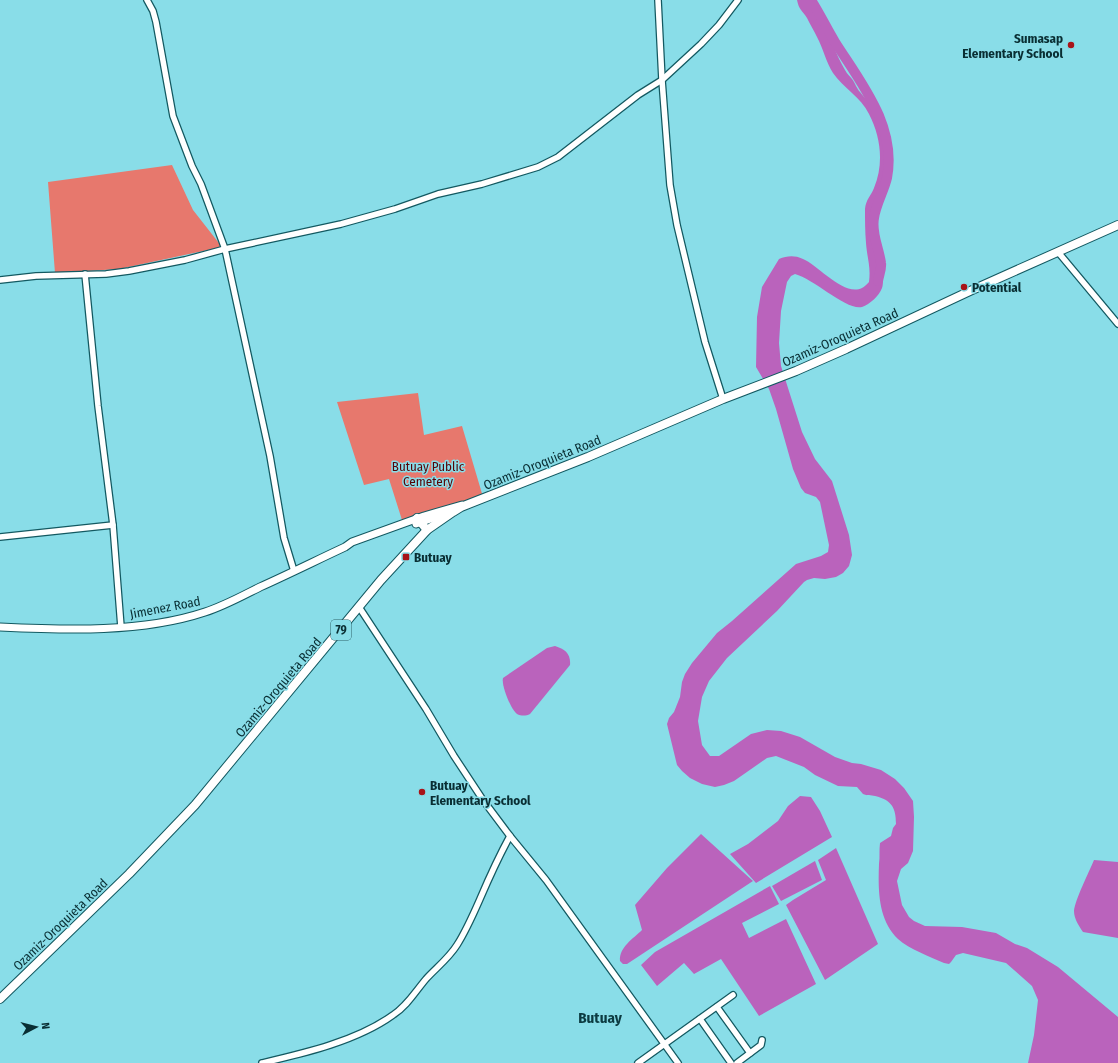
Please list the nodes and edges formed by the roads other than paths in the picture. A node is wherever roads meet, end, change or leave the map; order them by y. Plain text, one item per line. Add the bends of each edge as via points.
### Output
1 (147, 0) edge
2 (658, 0) edge
3 (738, 0) edge
4 (662, 80) junction
5 (1118, 225) edge
6 (225, 249) junction
7 (1058, 252) junction
8 (85, 274) junction
9 (0, 280) edge
10 (1118, 324) edge
11 (722, 399) junction
12 (473, 502) junction
13 (453, 512) junction
14 (418, 520) junction
15 (113, 525) junction
16 (427, 530) junction
17 (0, 537) edge
18 (294, 571) junction
19 (360, 607) junction
20 (0, 627) edge
21 (121, 627) junction
22 (510, 836) junction
23 (734, 995) dead end
24 (0, 999) edge
25 (717, 1007) junction
26 (700, 1019) junction
27 (762, 1040) dead end
28 (665, 1045) junction
29 (750, 1053) junction
30 (262, 1063) edge
31 (638, 1063) edge
32 (678, 1063) edge
33 (731, 1063) edge
34 (737, 1063) edge

1 - 6 street via 156,22 173,116
2 - 4 street
3 - 4 street via 701,44
4 - 6 street via 638,95 558,157 538,167 342,224
4 - 11 street via 670,185 677,225 705,342
5 - 7 highway, Ozamiz-Oroquieta Road / 79
6 - 8 street via 129,271
6 - 18 street via 270,456 284,538
7 - 10 street
7 - 11 highway, Ozamiz-Oroquieta Road / 79 via 796,371
8 - 9 street
8 - 15 street
11 - 12 highway, Ozamiz-Oroquieta Road / 79 via 588,457
12 - 13 highway, Ozamiz-Oroquieta Road / 79
12 - 14 main road, Jimenez Road
13 - 14 main road, Jimenez Road
13 - 16 highway, Ozamiz-Oroquieta Road / 79
14 - 16 highway
14 - 18 main road, Jimenez Road via 345,547
15 - 17 street
15 - 21 street
16 - 19 highway, Ozamiz-Oroquieta Road / 79
18 - 21 main road, Jimenez Road via 205,612
19 - 22 street via 454,756
19 - 24 highway, Ozamiz-Oroquieta Road / 79 via 195,805 129,874
20 - 21 main road, Jimenez Road
22 - 28 street via 546,880
22 - 30 street via 457,945 394,1015 360,1034 294,1056
23 - 25 street
25 - 26 street
25 - 29 street
26 - 28 street
26 - 33 street
27 - 29 street via 762,1043
28 - 31 street
28 - 32 street
29 - 34 street

